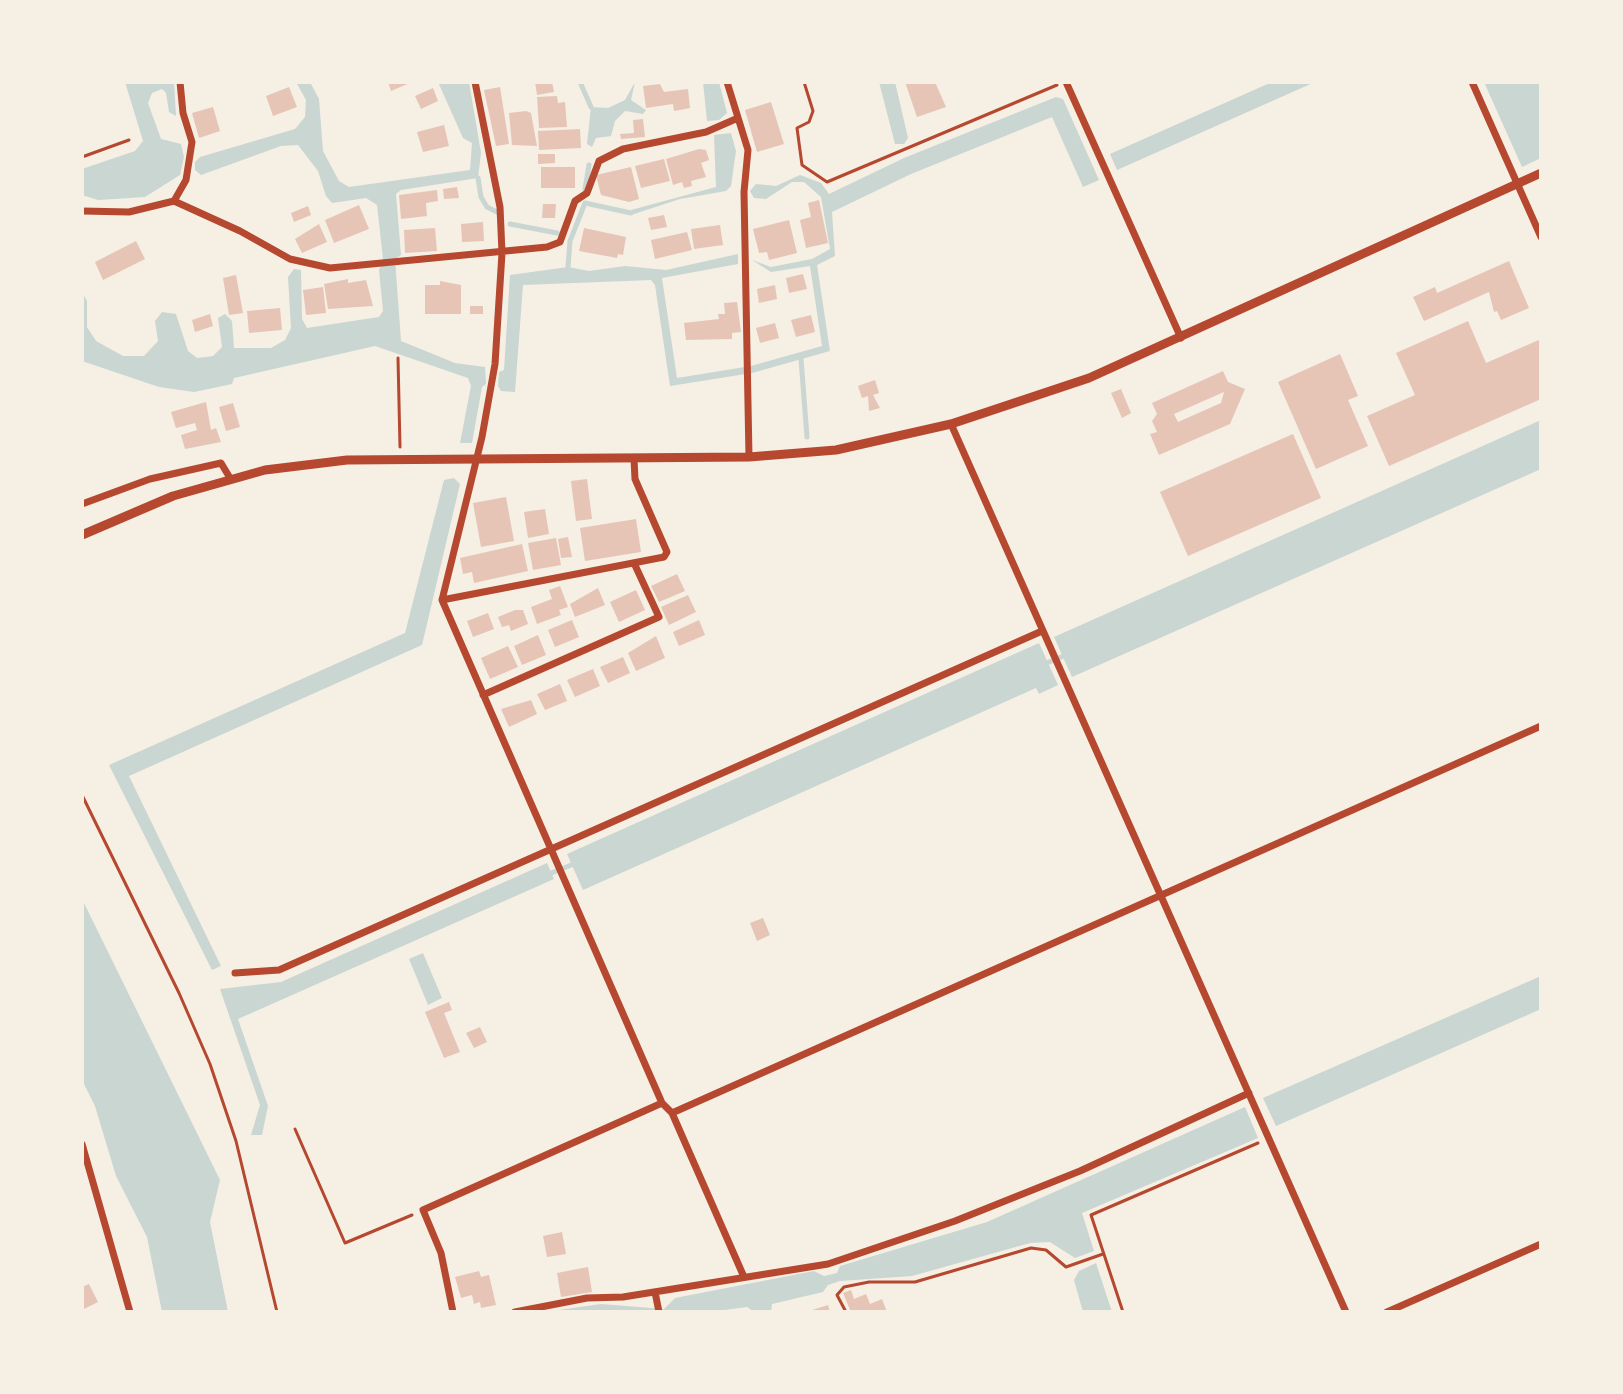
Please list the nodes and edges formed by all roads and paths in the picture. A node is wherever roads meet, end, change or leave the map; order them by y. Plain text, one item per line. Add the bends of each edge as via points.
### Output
1 (180, 82) edge
2 (475, 82) edge
3 (727, 82) edge
4 (804, 82) edge
5 (1065, 82) edge
6 (1472, 82) edge
7 (738, 118) junction
8 (129, 140) dead end
9 (82, 157) edge
10 (1541, 173) edge
11 (1517, 184) junction
12 (174, 201) junction
13 (82, 211) edge
14 (1541, 237) edge
15 (502, 253) junction
16 (1181, 338) junction
17 (398, 358) dead end
18 (951, 424) junction
19 (749, 457) junction
20 (401, 459) junction
21 (477, 459) junction
22 (634, 459) junction
23 (230, 478) junction
24 (82, 504) edge
25 (82, 535) edge
26 (634, 563) junction
27 (442, 600) junction
28 (1042, 631) junction
29 (483, 695) junction
30 (1541, 726) edge
31 (82, 795) edge
32 (551, 849) junction
33 (1161, 895) junction
34 (235, 973) dead end
35 (1249, 1093) junction
36 (662, 1103) junction
37 (672, 1113) junction
38 (295, 1129) dead end
39 (1267, 1139) junction
40 (82, 1144) edge
41 (82, 1153) edge
42 (88, 1161) junction
43 (423, 1210) junction
44 (1541, 1244) edge
45 (1103, 1254) junction
46 (744, 1277) junction
47 (655, 1292) junction
48 (658, 1308) edge
49 (130, 1312) edge
50 (277, 1312) edge
51 (453, 1312) edge
52 (515, 1312) edge
53 (846, 1312) edge
54 (1123, 1312) edge
55 (1346, 1312) edge
56 (1387, 1312) edge

1 - 12 street via 192,142 186,180
2 - 15 street via 500,207
3 - 7 street
4 - 5 path via 813,111 809,122 797,128 802,165 827,182
5 - 16 street
6 - 11 street
7 - 15 street via 706,132 623,149 599,161 587,193 575,201 560,242
7 - 19 street via 748,150 744,192
8 - 9 path
10 - 11 street
11 - 14 street
11 - 16 street
12 - 13 street via 129,212
12 - 15 street via 290,259 330,268
15 - 21 street via 495,364
16 - 18 street via 1089,378
17 - 20 path
18 - 19 street via 836,450
18 - 28 street
19 - 22 street
20 - 21 street
20 - 23 street via 347,460
21 - 22 street
21 - 27 street
22 - 26 street via 635,479 667,552
23 - 24 street via 221,463 150,479
23 - 25 street
26 - 27 street
26 - 29 street via 659,617
27 - 29 street
28 - 32 street
28 - 33 street
29 - 32 street
30 - 33 street
31 - 50 path via 210,1064 236,1141
32 - 34 street via 279,970
32 - 36 street
33 - 35 street
33 - 37 street
35 - 39 street
35 - 46 street via 1080,1171 955,1221 828,1264
36 - 37 street
36 - 43 street
37 - 46 street
38 - 43 path via 345,1243
39 - 45 path via 1091,1215
39 - 55 street
40 - 42 street
41 - 42 street
42 - 49 street
43 - 51 street via 441,1253
44 - 56 street
45 - 53 path via 1066,1267 1046,1250 1031,1248 915,1282 844,1287 837,1295
45 - 54 path
46 - 47 street
47 - 48 street
47 - 52 street

